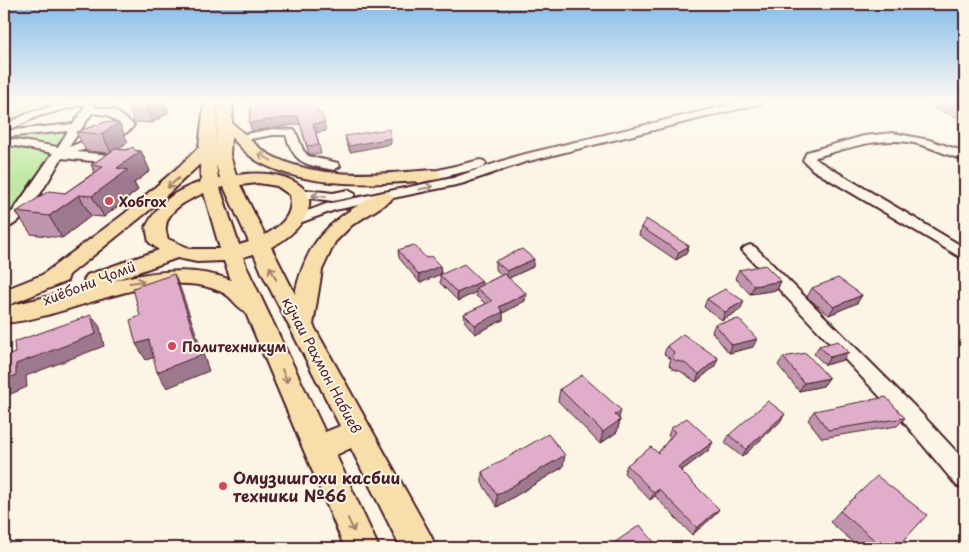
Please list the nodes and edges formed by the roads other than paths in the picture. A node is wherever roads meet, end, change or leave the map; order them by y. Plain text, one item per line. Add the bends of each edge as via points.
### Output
1 (77, 126) edge
2 (59, 127) edge
3 (127, 127) edge
4 (217, 127) edge
5 (220, 127) edge
6 (227, 127) edge
7 (647, 127) edge
8 (7, 129) edge
9 (240, 138) junction
10 (4, 141) edge
11 (207, 148) junction
12 (61, 152) junction
13 (965, 156) edge
14 (521, 159) junction
15 (131, 161) edge
16 (334, 166) dead end
17 (433, 175) junction
18 (219, 182) junction
19 (298, 193) junction
20 (384, 197) junction
21 (165, 210) junction
22 (294, 221) junction
23 (4, 225) edge
24 (260, 245) junction
25 (750, 250) dead end
26 (174, 251) junction
27 (233, 253) junction
28 (965, 254) edge
29 (48, 282) junction
30 (254, 309) junction
31 (4, 310) edge
32 (301, 325) junction
33 (357, 432) junction
34 (318, 449) junction
35 (965, 478) edge
36 (362, 548) edge
37 (419, 548) edge

1 - 12 street
2 - 8 street
3 - 12 street via 118,133
4 - 11 main road
5 - 18 main road
6 - 9 main road
7 - 14 street
9 - 16 lane via 291,132 296,152 303,159
17 -> 9 main road via 339,176 294,169 266,159
10 - 12 lane
11 - 18 main road
11 -> 29 main road via 155,198
12 - 15 street
12 - 23 street via 18,214
13 - 28 street via 930,144 882,137 810,155 809,160
14 - 17 street
20 -> 14 street via 456,181
17 -> 19 street via 333,197
18 - 19 main road via 266,179 282,182
18 - 21 main road, хиёбони Ҷомӣ via 185,196
18 - 24 main road, кӯчаи Раҳмон Набиев
18 - 27 main road
19 - 22 main road via 302,206
20 - 22 street via 331,207
20 - 32 main road via 347,220 327,239 310,279
21 - 26 main road via 156,226 159,242
21 - 29 main road, хиёбони Ҷомӣ via 94,259
22 - 24 main road via 280,234
24 - 27 main road
32 -> 24 main road, кӯчаи Раҳмон Набиев
25 - 35 street via 910,416
26 - 27 main road via 202,256
26 - 31 main road, хиёбони Ҷомӣ
27 - 30 main road
29 - 31 main road, хиёбони Ҷомӣ
31 -> 30 main road via 56,304 134,282 178,278 206,280 231,287
30 -> 34 main road
32 - 33 main road, кӯчаи Раҳмон Набиев
33 - 34 main road
33 - 37 main road, кӯчаи Раҳмон Набиев
34 -> 36 main road

